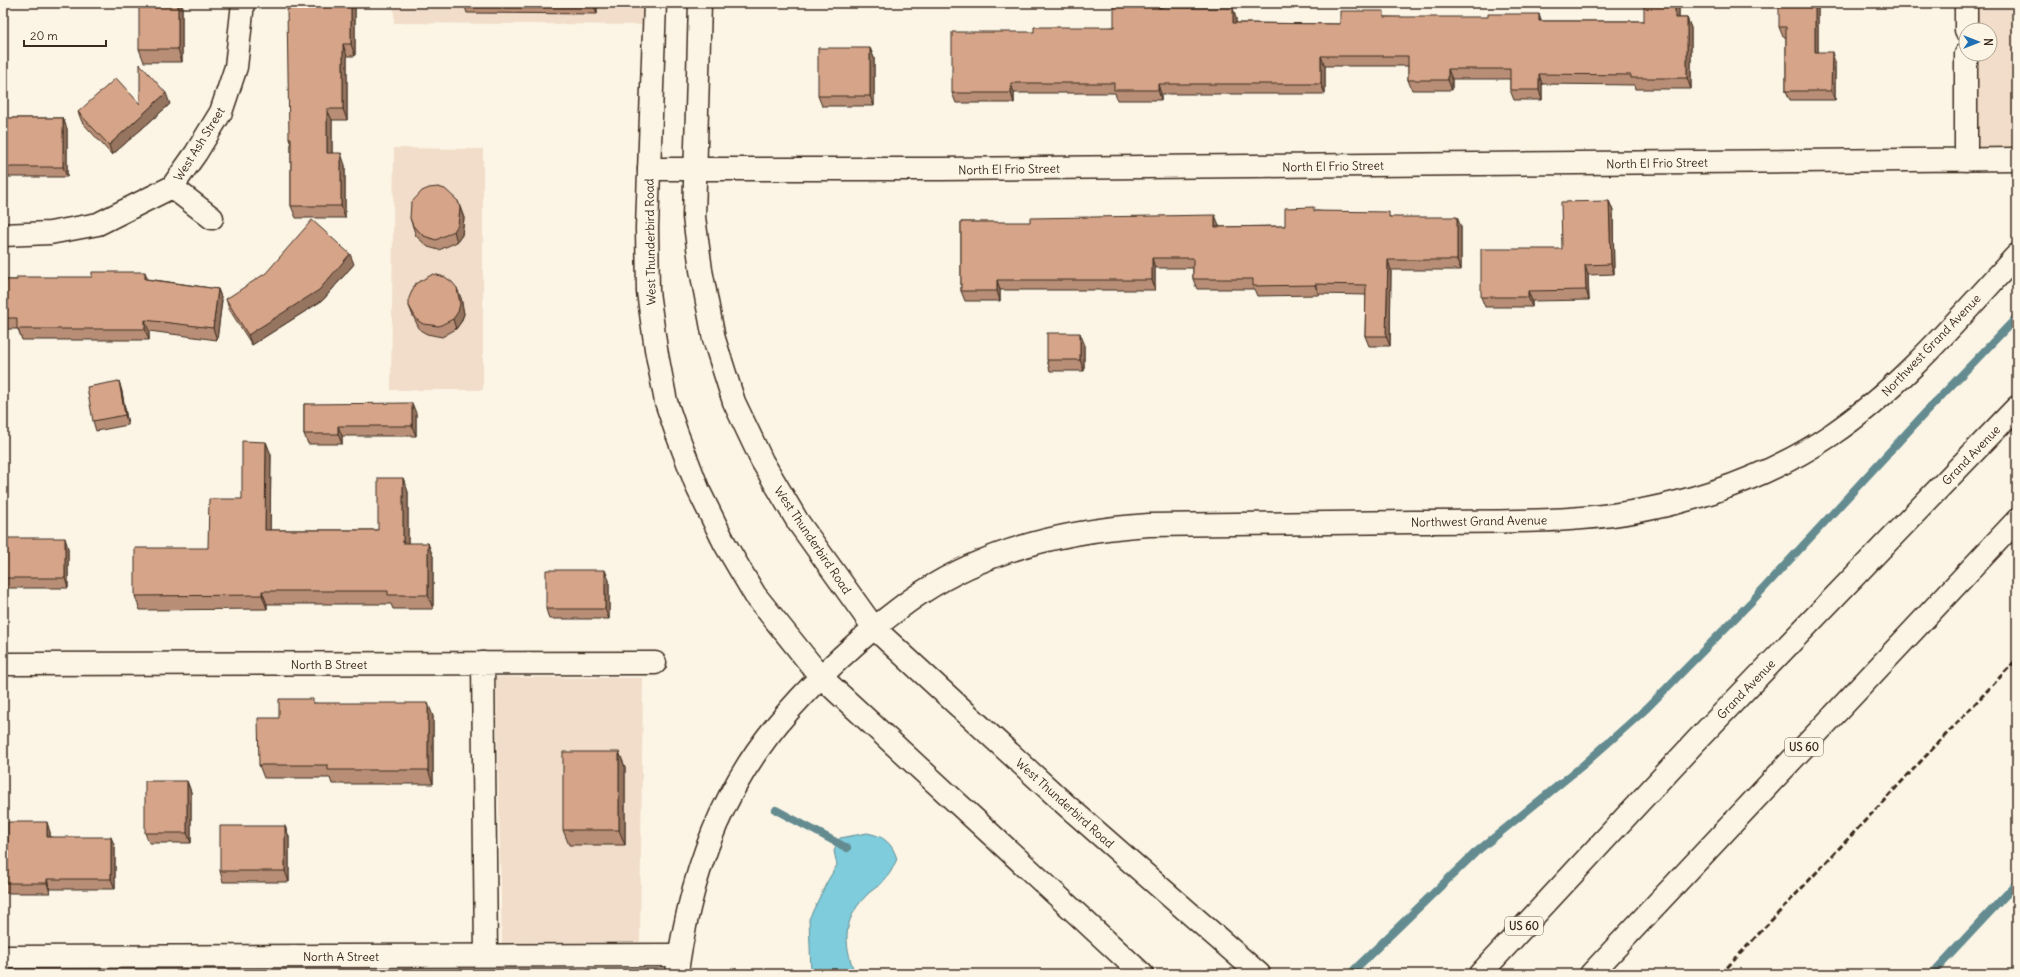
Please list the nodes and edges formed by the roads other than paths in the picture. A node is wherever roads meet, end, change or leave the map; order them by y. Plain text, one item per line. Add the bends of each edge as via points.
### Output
1 (243, 3) edge
2 (655, 3) edge
3 (700, 3) edge
4 (1966, 3) edge
5 (1966, 22) edge
6 (1966, 62) edge
7 (2017, 159) edge
8 (1966, 160) junction
9 (649, 169) junction
10 (694, 169) junction
11 (172, 187) junction
12 (212, 218) dead end
13 (3, 235) edge
14 (2017, 255) edge
15 (2017, 407) edge
16 (2017, 520) edge
17 (874, 628) junction
18 (655, 663) dead end
19 (3, 664) edge
20 (483, 664) junction
21 (820, 676) junction
22 (486, 955) junction
23 (3, 958) edge
24 (678, 964) edge
25 (1142, 974) edge
26 (1259, 974) edge
27 (1480, 974) edge
28 (1591, 974) edge

1 - 11 main road, West Ash Street via 236,66 221,112 196,154
2 - 9 main road, West Thunderbird Road
3 - 10 main road, West Thunderbird Road
4 - 5 main road
6 - 8 main road
7 - 8 main road, North El Frio Street
8 - 10 main road, North El Frio Street via 940,170
9 - 10 main road, North El Frio Street
9 - 21 main road, West Thunderbird Road via 648,292 666,402 698,489 732,558 755,595
10 - 17 main road, West Thunderbird Road via 694,217 701,270 714,339 734,402 762,461 798,522
11 - 12 main road, West Ash Street
11 - 13 main road via 98,224 50,233
14 - 17 main road, Northwest Grand Avenue via 1915,365 1867,409 1828,437 1788,459 1737,483 1692,498 1654,508 1582,518 1149,525 1075,533 1036,542 964,570 920,593
15 - 27 main road, Grand Avenue / US 60 via 1697,740
16 - 28 main road, US 60
17 - 21 main road
17 - 26 main road, West Thunderbird Road via 1066,805
18 - 20 main road, North B Street
19 - 20 main road, North B Street
20 - 22 main road
21 - 24 main road via 753,754 714,826 697,876
21 - 25 main road, West Thunderbird Road
22 - 23 main road, North A Street
22 - 24 main road, North A Street

